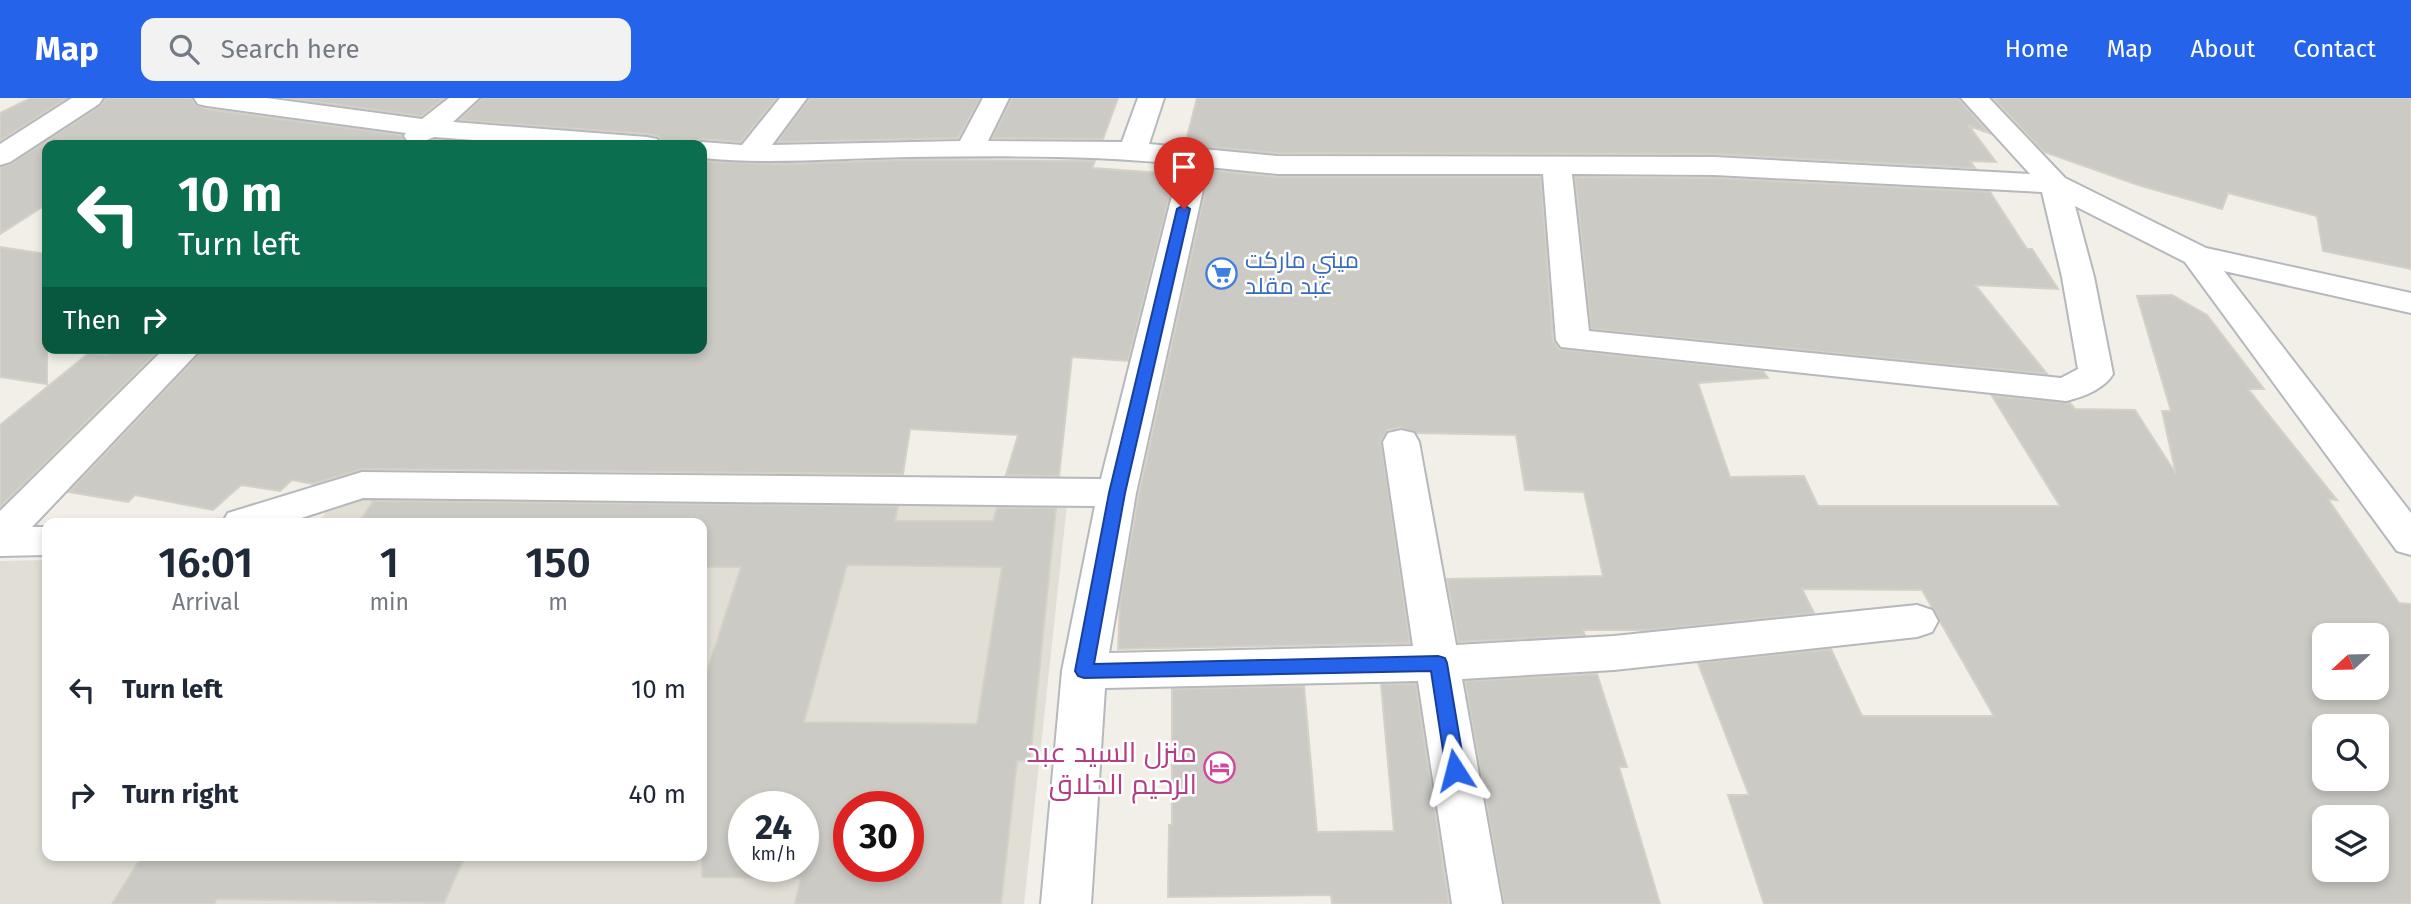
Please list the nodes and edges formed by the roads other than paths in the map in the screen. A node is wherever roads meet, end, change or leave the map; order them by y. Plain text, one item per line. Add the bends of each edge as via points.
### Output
1 (90, 98) edge
2 (207, 98) edge
3 (466, 98) edge
4 (794, 98) edge
5 (996, 98) edge
6 (1151, 98) edge
7 (1974, 98) edge
8 (324, 105) edge
9 (417, 136) edge
10 (519, 140) edge
11 (707, 150) edge
12 (970, 150) junction
13 (1133, 151) junction
14 (750, 153) junction
15 (0, 156) edge
16 (1196, 157) junction
17 (1556, 166) junction
18 (2055, 184) junction
19 (2196, 255) junction
20 (2411, 303) edge
21 (179, 354) edge
22 (1401, 442) dead end
23 (1117, 493) junction
24 (258, 518) edge
25 (0, 535) edge
26 (0, 541) edge
27 (42, 541) edge
28 (2411, 541) edge
29 (1917, 621) dead end
30 (1438, 663) junction
31 (1084, 671) junction
32 (1066, 904) edge
33 (1477, 904) edge

1 - 15 street
2 - 8 street
3 - 9 street
4 - 14 street
5 - 12 street
6 - 13 street
7 - 18 street
8 - 9 street
9 - 10 street
11 - 14 street
12 - 13 street
12 - 14 street
13 - 16 street
16 - 17 street via 1278,165
16 - 23 street
17 - 18 street via 1715,166
17 - 18 street via 1573,340 2066,390 2096,374
18 - 19 street
19 - 20 street
19 - 28 street
21 - 25 street
22 - 30 street
23 - 24 street via 362,485
23 - 31 street
26 - 27 street
29 - 30 street via 1614,653
30 - 31 street
30 - 33 street
31 - 32 street

